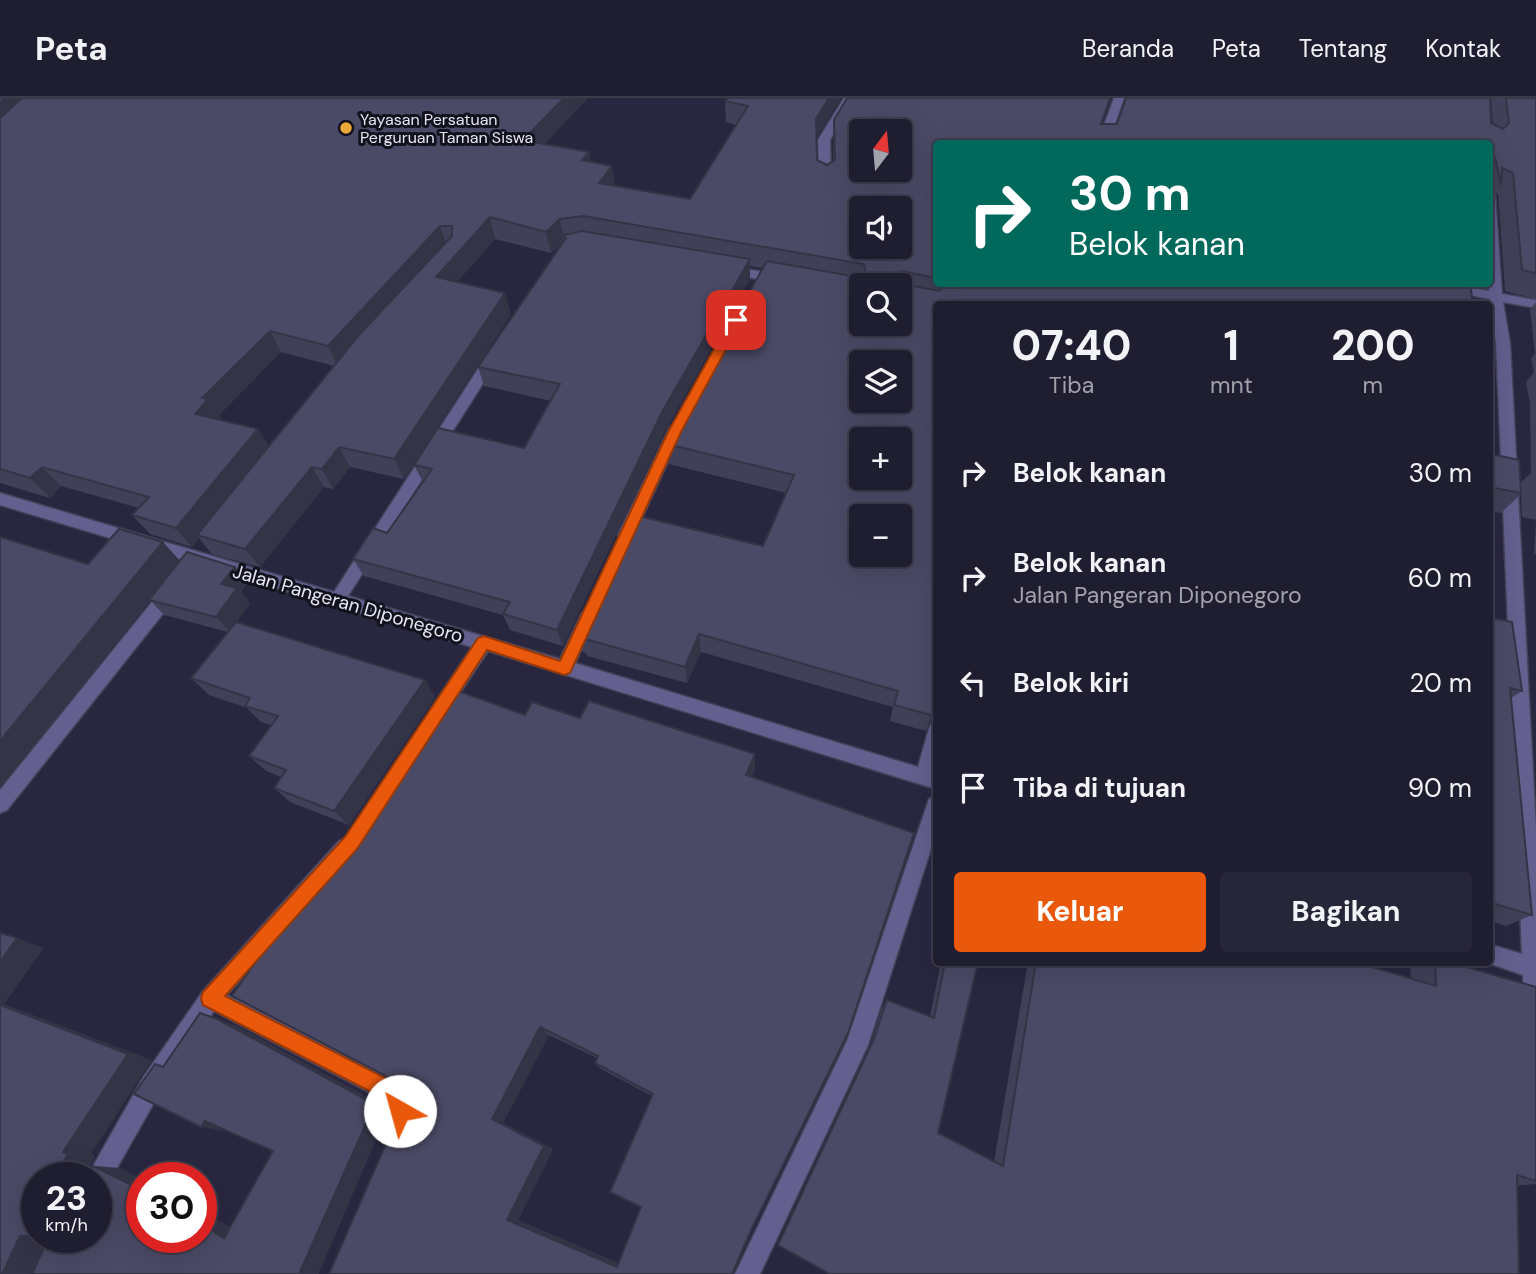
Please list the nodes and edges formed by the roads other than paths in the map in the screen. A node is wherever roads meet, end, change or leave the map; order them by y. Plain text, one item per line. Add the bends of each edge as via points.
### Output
1 (849, 98) edge
2 (1119, 98) edge
3 (1103, 140) edge
4 (825, 181) edge
5 (1493, 252) edge
6 (707, 266) edge
7 (797, 282) edge
8 (1449, 287) edge
9 (1496, 295) junction
10 (1536, 304) edge
11 (501, 344) edge
12 (688, 408) edge
13 (0, 499) edge
14 (622, 544) edge
15 (193, 564) junction
16 (337, 600) junction
17 (593, 606) edge
18 (484, 643) junction
19 (564, 668) junction
20 (432, 721) edge
21 (933, 756) edge
22 (930, 780) edge
23 (0, 804) edge
24 (933, 814) edge
25 (358, 832) edge
26 (1493, 955) edge
27 (1534, 968) edge
28 (210, 998) junction
29 (1536, 1028) edge
30 (392, 1135) edge
31 (108, 1162) edge
32 (747, 1274) edge

1 - 4 street via 824,140
2 - 3 street
5 - 9 street
6 - 7 street via 758,282
8 - 9 street
9 - 10 street
9 - 27 street via 1503,343
11 - 16 street
12 - 14 street
13 - 15 street, Jalan Pangeran Diponegoro
15 - 16 street, Jalan Pangeran Diponegoro
15 - 23 street
16 - 18 street, Jalan Pangeran Diponegoro
17 - 19 street
18 - 19 street, Jalan Pangeran Diponegoro
18 - 20 street
19 - 22 street, Jalan Pangeran Diponegoro
21 - 22 street
24 - 32 street via 857,1045
25 - 28 street
26 - 27 street
27 - 29 street
28 - 30 street via 390,1091 398,1099 400,1111
28 - 31 street via 152,1084

